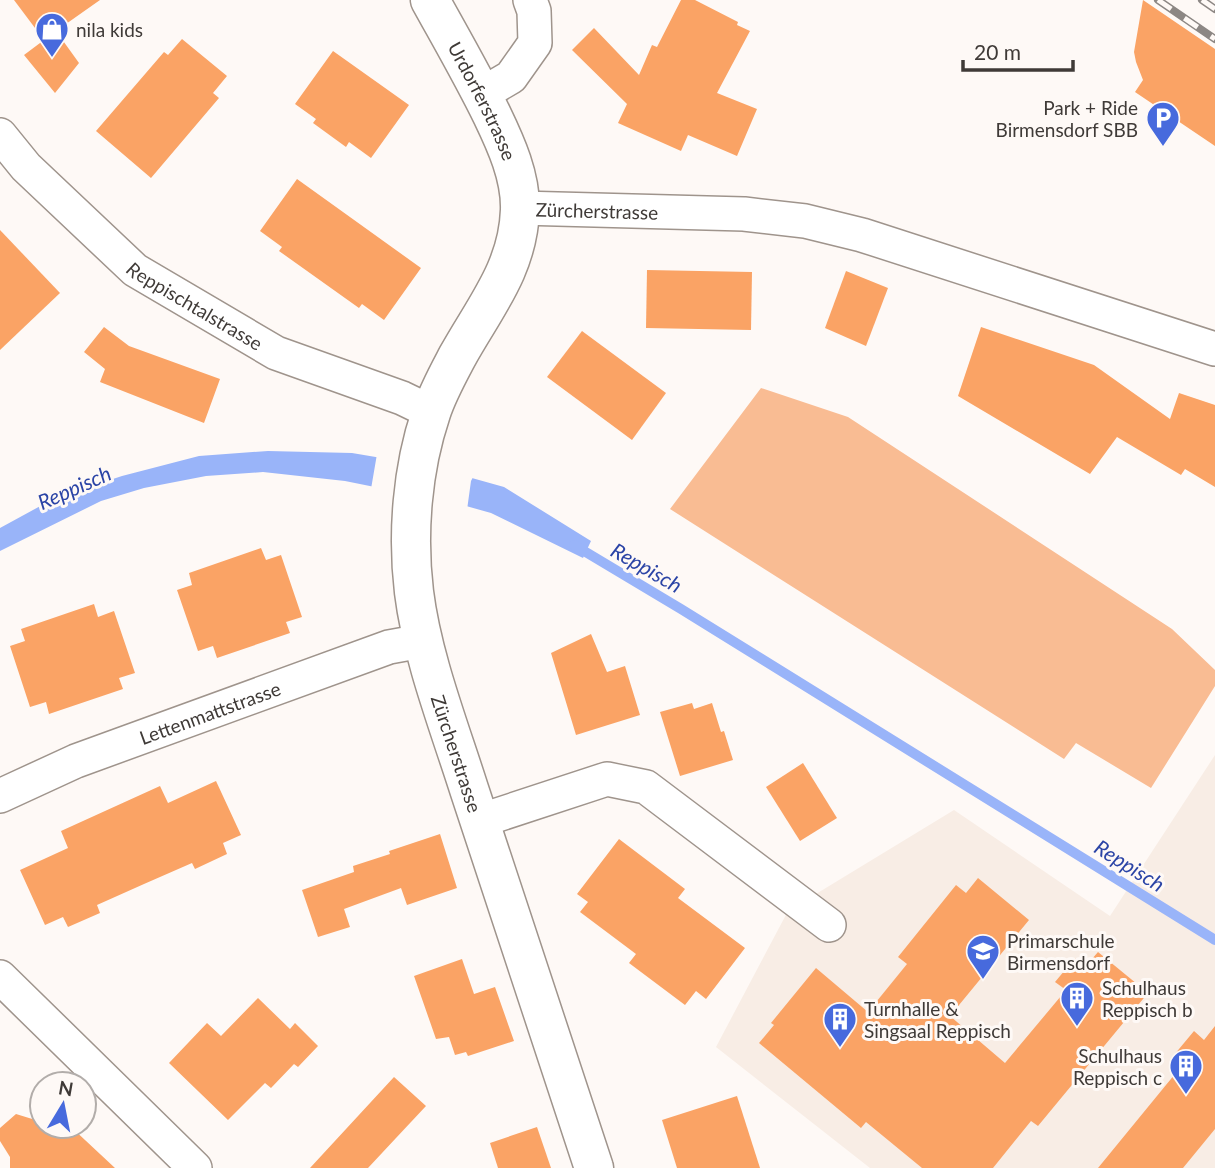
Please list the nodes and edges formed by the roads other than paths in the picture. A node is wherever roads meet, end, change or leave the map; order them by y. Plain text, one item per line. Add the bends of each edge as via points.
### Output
1 (430, 0) edge
2 (530, 0) edge
3 (482, 94) junction
4 (0, 135) edge
5 (520, 208) junction
6 (1215, 349) edge
7 (426, 429) junction
8 (422, 641) junction
9 (0, 796) edge
10 (479, 821) junction
11 (829, 925) dead end
12 (0, 977) edge
13 (195, 1168) edge
14 (594, 1168) edge

1 - 3 main road, Urdorferstrasse
2 - 3 street via 535,43 511,77
3 - 5 main road, Urdorferstrasse via 508,150
4 - 7 street, Reppischtalstrasse via 26,167 135,270 276,353 402,398
5 - 6 street, Zürcherstrasse via 744,214 805,221 876,239
5 - 7 main road, Zürcherstrasse via 515,249 504,278 456,359
7 - 8 main road, Zürcherstrasse via 411,543
8 - 9 street, Lettenmattstrasse via 389,647 102,751
8 - 10 main road, Zürcherstrasse
10 - 11 street, Zürcherstrasse via 607,779 646,787
10 - 14 main road, Zürcherstrasse
12 - 13 street

